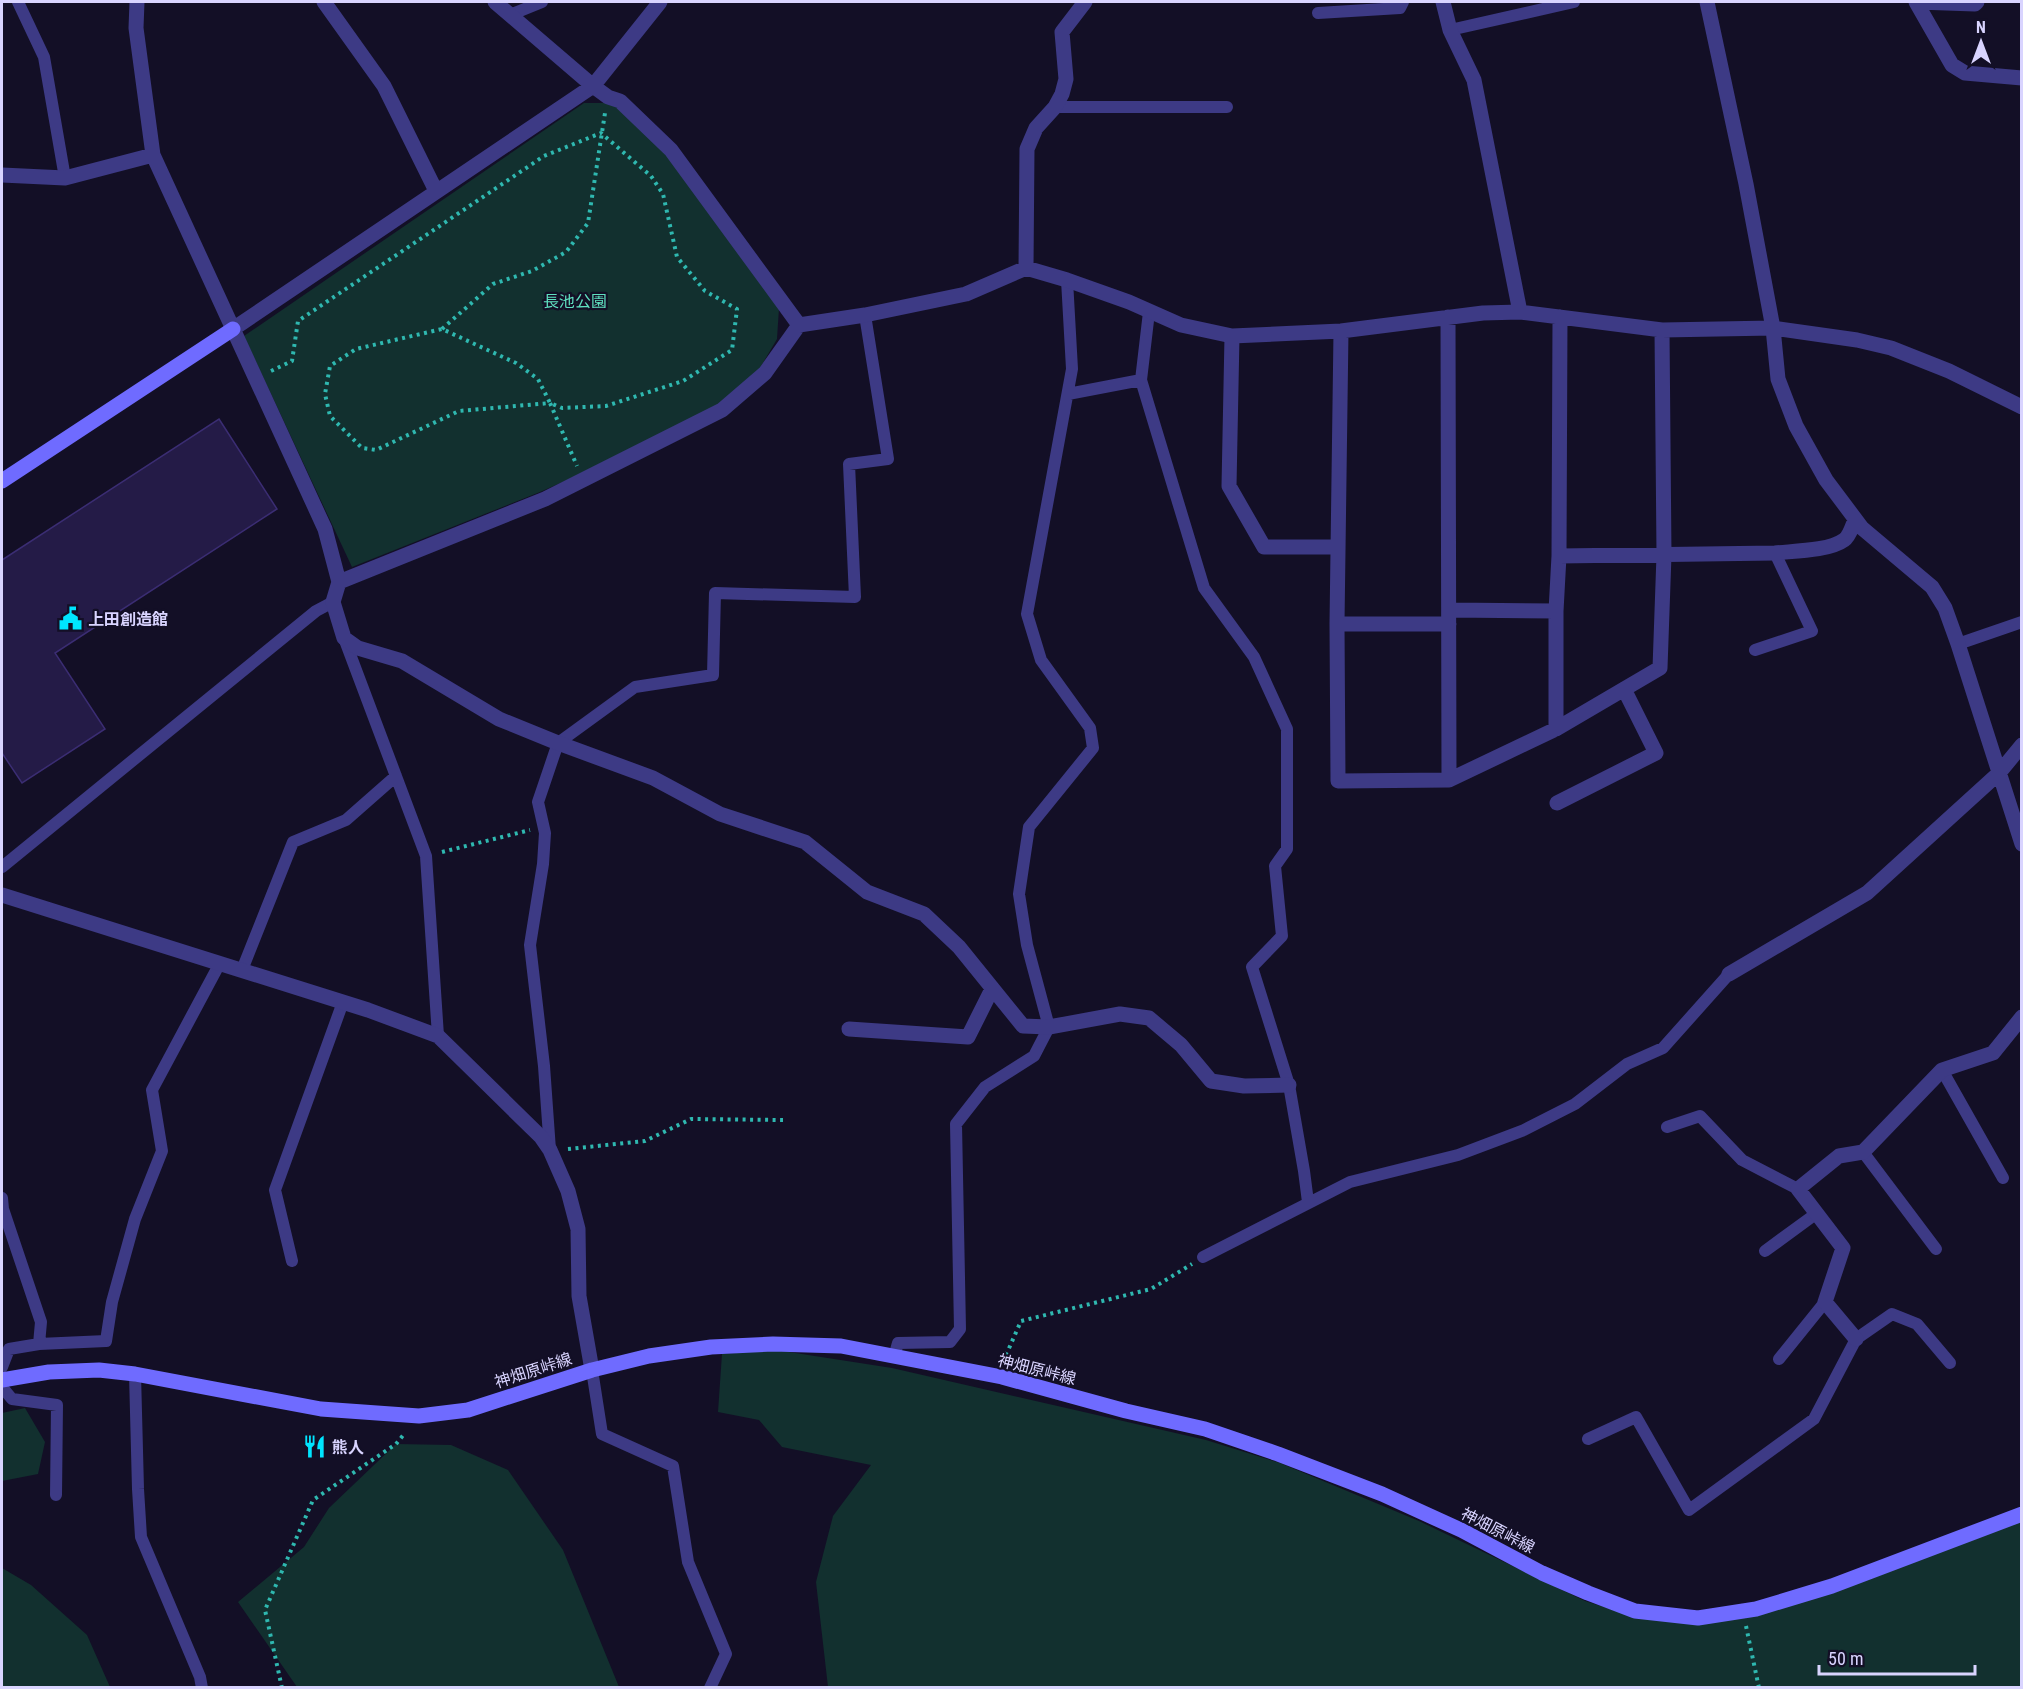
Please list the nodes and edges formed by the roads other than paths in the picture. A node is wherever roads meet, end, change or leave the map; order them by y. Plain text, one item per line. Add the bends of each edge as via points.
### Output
1 (18, 2) edge
2 (137, 2) edge
3 (324, 2) edge
4 (495, 2) edge
5 (542, 2) edge
6 (1084, 2) edge
7 (1403, 2) edge
8 (1443, 2) edge
9 (1574, 2) edge
10 (1707, 2) edge
11 (1916, 2) edge
12 (1977, 2) edge
13 (654, 4) edge
14 (1318, 13) dead end
15 (510, 15) junction
16 (1450, 30) junction
17 (2022, 78) edge
18 (593, 86) junction
19 (1055, 108) junction
20 (1227, 108) dead end
21 (153, 155) junction
22 (2, 175) edge
23 (65, 178) junction
24 (436, 191) junction
25 (1026, 268) junction
26 (1067, 280) junction
27 (1149, 312) junction
28 (1520, 312) junction
29 (865, 315) junction
30 (1448, 317) junction
31 (1560, 317) junction
32 (799, 325) junction
33 (233, 328) junction
34 (1773, 328) junction
35 (1662, 330) junction
36 (1341, 331) junction
37 (1232, 336) junction
38 (1141, 380) junction
39 (1068, 394) junction
40 (2022, 407) edge
41 (2, 481) edge
42 (1856, 520) junction
43 (1338, 547) junction
44 (1775, 553) junction
45 (1664, 555) junction
46 (1559, 556) junction
47 (339, 582) junction
48 (333, 602) junction
49 (1556, 611) junction
50 (1449, 617) junction
51 (2022, 622) edge
52 (1337, 624) junction
53 (344, 638) junction
54 (1958, 644) junction
55 (1755, 650) dead end
56 (1624, 689) junction
57 (1556, 729) junction
58 (558, 743) junction
59 (2022, 745) edge
60 (1999, 773) junction
61 (396, 776) junction
62 (1449, 780) junction
63 (1557, 803) dead end
64 (2022, 844) edge
65 (2, 867) edge
66 (2, 895) edge
67 (220, 963) junction
68 (242, 970) junction
69 (1729, 974) joint
70 (992, 989) junction
71 (343, 1002) junction
72 (2022, 1017) edge
73 (1049, 1027) junction
74 (849, 1029) dead end
75 (438, 1036) junction
76 (1942, 1070) junction
77 (1289, 1085) junction
78 (1667, 1127) dead end
79 (550, 1150) junction
80 (1863, 1152) junction
81 (2003, 1178) dead end
82 (1798, 1189) junction
83 (2, 1198) edge
84 (1308, 1203) junction
85 (1817, 1213) junction
86 (1936, 1249) dead end
87 (1765, 1251) dead end
88 (1203, 1257) road end
89 (292, 1261) dead end
90 (1826, 1302) junction
91 (1856, 1339) junction
92 (39, 1344) junction
93 (894, 1357) junction
94 (1779, 1359) dead end
95 (1950, 1364) dead end
96 (2, 1366) edge
97 (592, 1370) junction
98 (135, 1374) junction
99 (2, 1380) edge
100 (2, 1387) edge
101 (1588, 1438) dead end
102 (56, 1495) dead end
103 (2022, 1514) edge
104 (202, 1688) edge
105 (710, 1688) edge

1 - 23 lane via 44,57
2 - 21 street via 136,28
3 - 24 street via 384,86
4 - 15 street
5 - 15 lane
6 - 19 street via 1062,32 1066,79
7 - 14 lane via 1400,8
8 - 16 street
9 - 16 lane
10 - 34 street
11 - 12 street
11 - 17 street via 1952,65 1965,73
13 - 18 street
15 - 18 street
16 - 28 street via 1474,80
18 - 24 street
18 - 32 street via 620,101 671,150
19 - 20 lane
19 - 25 street via 1036,128 1028,148
21 - 23 street
21 - 33 street
22 - 23 street
24 - 33 street
25 - 26 street
25 - 29 street via 966,294
26 - 27 street
26 - 39 lane via 1072,369
27 - 37 street via 1181,325
27 - 38 lane
28 - 30 street
28 - 31 street
29 - 32 street
29 - 58 lane via 888,459 849,464 855,597 716,593 713,675 635,687
30 - 36 street
30 - 50 street
31 - 35 street
31 - 46 street
32 - 47 street via 765,373 722,410 545,499
33 - 41 street
33 - 47 street via 325,530
34 - 35 street
34 - 40 street via 1891,348
34 - 42 street via 1779,379 1796,426 1826,480
35 - 45 street
36 - 37 street
36 - 43 street
37 - 43 street via 1229,486 1264,547
38 - 39 lane
38 - 77 lane via 1204,588 1254,657 1287,729 1287,849 1275,866 1282,936 1252,967
39 - 73 lane via 1027,614 1041,660 1090,728 1093,748 1029,827 1019,894 1027,945
42 - 44 street via 1846,539 1834,546
42 - 54 street via 1932,586
43 - 52 street
44 - 45 street
44 - 55 lane via 1812,631
45 - 46 street
45 - 56 street via 1660,668
46 - 49 street
47 - 48 street
48 - 53 street
48 - 65 lane via 316,611
49 - 50 street
49 - 57 street
50 - 52 street
50 - 62 street
51 - 54 lane
52 - 62 street via 1338,781
53 - 58 street via 358,648 402,661 499,719
53 - 61 lane
54 - 60 street
56 - 57 street
56 - 63 street via 1656,753
57 - 62 street
58 - 70 street via 653,778 720,814 805,842 867,892 924,914 959,947
58 - 79 lane via 538,802 545,833 530,945
59 - 60 street
60 - 64 street
60 - 69 street via 1867,893
61 - 68 lane via 346,820 293,842
61 - 75 lane via 426,856
66 - 67 street
67 - 68 street
67 - 92 lane via 152,1090 162,1151 135,1219 112,1302 106,1341
68 - 71 street
69 - 84 lane via 1663,1048 1627,1064 1575,1104 1524,1130 1458,1155 1350,1182
70 - 73 street via 1023,1026
70 - 74 street via 968,1037
71 - 75 street
71 - 89 lane via 275,1190
72 - 76 street via 1993,1053
73 - 77 street via 1120,1014 1149,1018 1181,1045 1211,1081 1244,1086
73 - 93 lane via 1034,1056 985,1088 956,1124 960,1329 950,1342 898,1343
75 - 79 street via 542,1137
76 - 80 street
76 - 81 lane
77 - 84 lane
78 - 82 lane via 1700,1116 1742,1160
79 - 97 street via 568,1191 578,1229 579,1296
80 - 82 street via 1839,1156
80 - 86 lane
82 - 85 street
83 - 92 lane via 41,1322
84 - 88 lane
85 - 87 lane
85 - 90 street via 1843,1248
90 - 91 street
90 - 94 lane
91 - 95 lane via 1892,1314 1917,1324
91 - 101 lane via 1814,1419 1689,1510 1636,1417
92 - 96 lane via 9,1349
93 - 97 street, 神畑原峠線 via 841,1346 773,1344 711,1347
93 - 103 street, 神畑原峠線 via 996,1376 1205,1430 1278,1454 1382,1494 1542,1573 1635,1611 1698,1618 1756,1609 1832,1586
97 - 98 street, 神畑原峠線 via 468,1410 419,1416 321,1409
97 - 105 lane via 602,1434 673,1466 688,1562 726,1654
98 - 99 street, 神畑原峠線 via 99,1370 49,1372
98 - 104 lane via 141,1537
100 - 102 lane via 12,1399 57,1405

